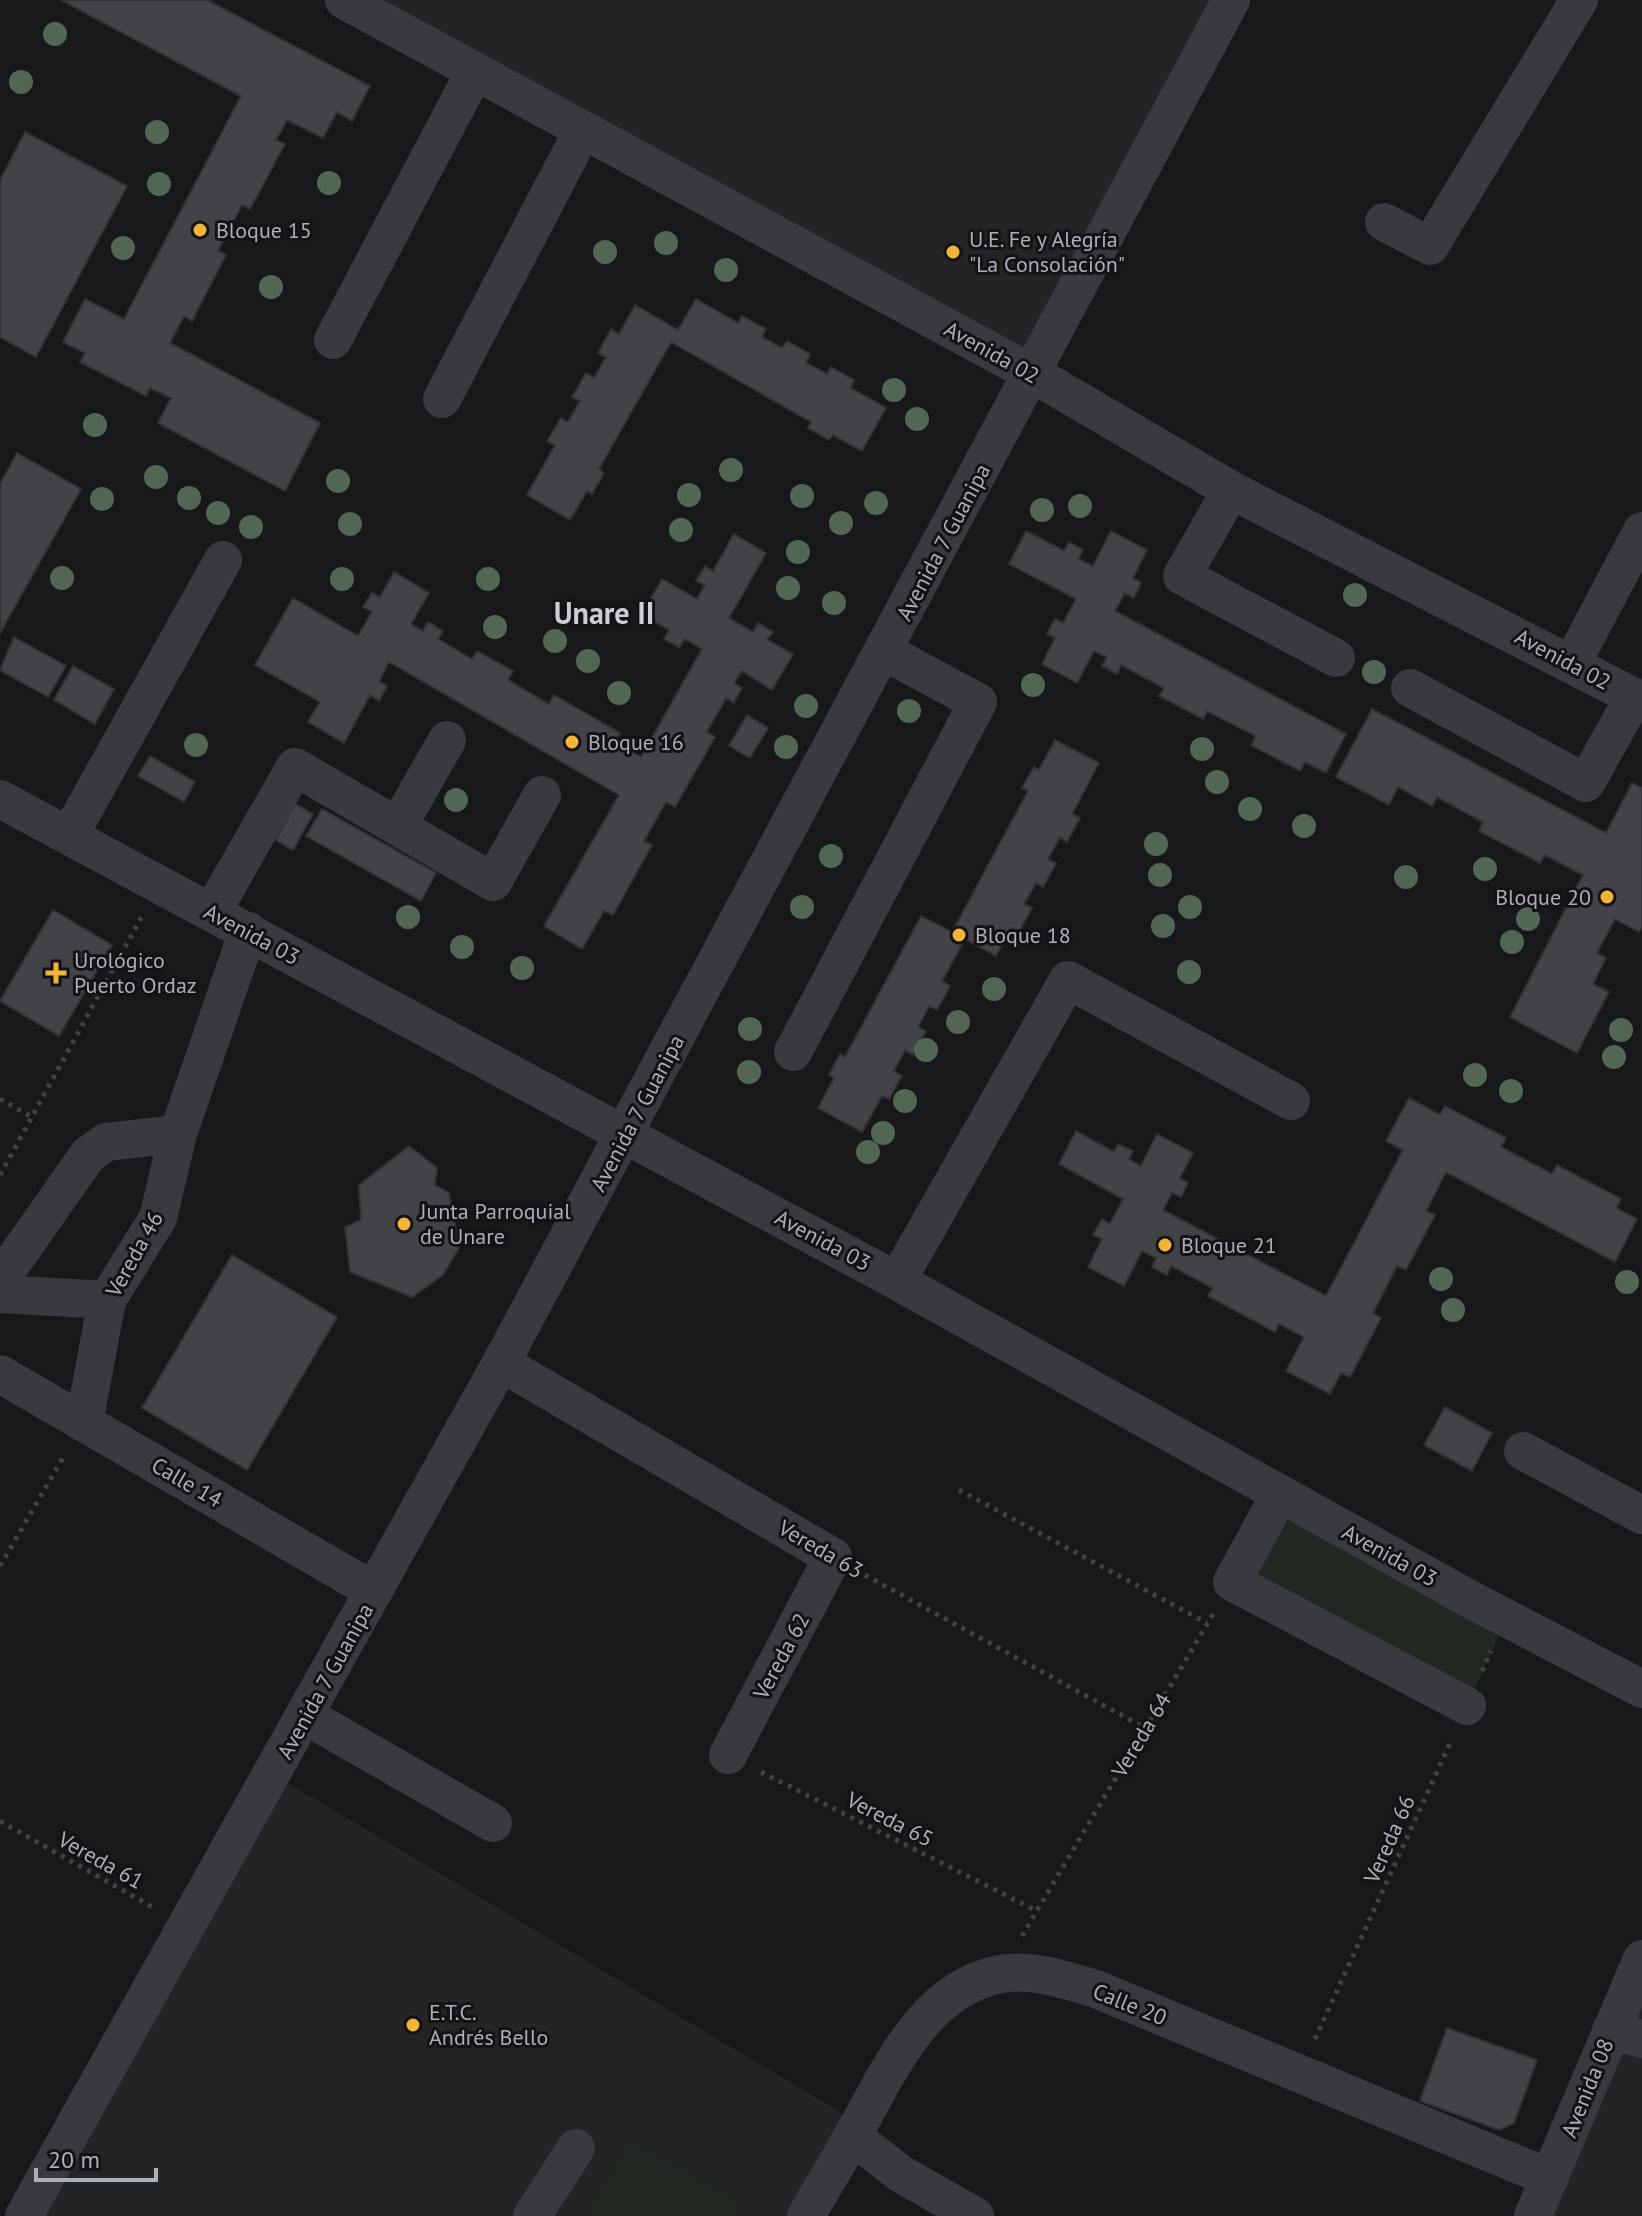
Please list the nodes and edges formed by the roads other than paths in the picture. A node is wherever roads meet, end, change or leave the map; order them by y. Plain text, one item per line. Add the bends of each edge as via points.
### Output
1 (344, 0) edge
2 (1231, 0) edge
3 (1579, 0) edge
4 (382, 9) edge
5 (475, 71) junction
6 (583, 130) junction
7 (1384, 222) dead end
8 (333, 340) dead end
9 (1033, 374) junction
10 (442, 399) dead end
11 (1231, 490) junction
12 (1642, 531) edge
13 (223, 560) dead end
14 (885, 652) junction
15 (1336, 658) dead end
16 (1572, 663) junction
17 (1410, 688) dead end
18 (1638, 699) edge
19 (447, 740) dead end
20 (542, 795) dead end
21 (0, 799) edge
22 (398, 826) junction
23 (69, 836) junction
24 (212, 912) junction
25 (248, 931) junction
26 (793, 1052) dead end
27 (1291, 1101) dead end
28 (178, 1134) junction
29 (626, 1134) junction
30 (0, 1280) edge
31 (897, 1281) junction
32 (0, 1294) edge
33 (107, 1300) junction
34 (501, 1363) junction
35 (0, 1374) edge
36 (84, 1423) junction
37 (1523, 1451) dead end
38 (1280, 1494) junction
39 (1642, 1515) edge
40 (833, 1557) joint
41 (374, 1591) junction
42 (1642, 1689) edge
43 (1467, 1706) road end
44 (306, 1716) junction
45 (728, 1755) road end
46 (493, 1823) dead end
47 (1642, 1959) edge
48 (1627, 2035) edge
49 (852, 2136) junction
50 (576, 2148) dead end
51 (1550, 2178) junction
52 (24, 2216) edge
53 (532, 2216) edge
54 (806, 2216) edge
55 (975, 2216) edge
56 (1533, 2216) edge

1 - 4 street, Avenida 02
2 - 9 street, Avenida 7 Guanipa
3 - 7 street via 1430,246
4 - 5 street, Avenida 02
5 - 6 street, Avenida 02
5 - 8 street
6 - 9 street, Avenida 02
6 - 10 street
9 - 11 street, Avenida 02
9 - 14 street, Avenida 7 Guanipa
11 - 15 street via 1182,576
11 - 16 street, Avenida 02
12 - 16 street
13 - 23 street
14 - 26 street via 978,702
14 - 29 street, Avenida 7 Guanipa
16 - 18 street, Avenida 02
17 - 18 street via 1586,783
19 - 22 street
20 - 22 street via 493,882
21 - 23 street, Avenida 03
22 - 24 street via 295,767
23 - 24 street, Avenida 03
24 - 25 street, Avenida 03
25 - 28 street, Vereda 46
25 - 29 street, Avenida 03
27 - 31 street via 1068,980
28 - 30 street via 106,1142 88,1155
28 - 33 street, Vereda 46 via 158,1218
29 - 31 street, Avenida 03
29 - 34 street, Avenida 7 Guanipa
31 - 38 street, Avenida 03
32 - 33 street
33 - 36 street, Vereda 46
34 - 40 street, Vereda 63
34 - 41 street, Avenida 7 Guanipa
35 - 36 street, Calle 14
36 - 41 street, Calle 14
37 - 39 street
38 - 42 street, Avenida 03
38 - 43 street via 1232,1582
40 - 45 street, Vereda 62
41 - 44 street, Avenida 7 Guanipa
44 - 46 street
44 - 52 street, Avenida 7 Guanipa
47 - 48 street, Avenida 08
48 - 51 street, Avenida 08
49 - 51 street, Calle 20 via 890,2065 923,2021 965,1987 999,1974 1045,1974 1096,1989
49 - 54 street, Calle 20
49 - 55 street via 901,2174
50 - 53 street
51 - 56 street, Avenida 08

